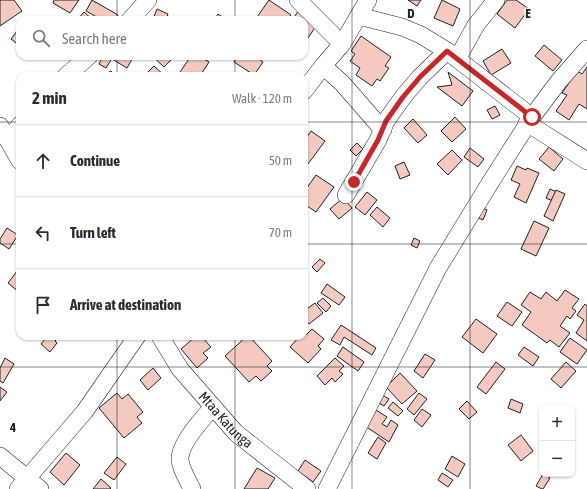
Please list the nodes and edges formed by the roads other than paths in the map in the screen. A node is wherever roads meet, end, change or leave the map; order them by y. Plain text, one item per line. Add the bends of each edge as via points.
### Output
1 (148, 0) edge
2 (298, 0) edge
3 (368, 0) edge
4 (496, 0) edge
5 (134, 16) edge
6 (359, 16) junction
7 (342, 44) junction
8 (587, 49) edge
9 (452, 55) junction
10 (84, 60) edge
11 (323, 66) junction
12 (71, 72) edge
13 (308, 86) edge
14 (530, 120) junction
15 (16, 127) edge
16 (383, 130) junction
17 (4, 133) edge
18 (16, 154) edge
19 (587, 161) edge
20 (346, 195) dead end
21 (134, 340) edge
22 (162, 340) edge
23 (213, 407) junction
24 (0, 456) edge
25 (28, 485) edge
26 (192, 489) edge
27 (306, 489) edge
28 (327, 489) edge

1 - 5 street
2 - 7 street
3 - 6 street
4 - 9 street
6 - 7 street
6 - 9 street via 402,27 421,35
7 - 11 street
8 - 14 street
9 - 14 street
9 - 16 street via 420,77 386,121
10 - 12 street
11 - 13 street
11 - 16 street via 342,83
14 - 19 street
14 - 28 street via 438,268
15 - 17 street
16 - 20 street
17 - 18 street
21 - 25 street via 85,411
22 - 23 street, Mtaa Katunga via 180,369
23 - 26 street via 185,443 180,458
23 - 27 street, Mtaa Katunga via 236,433
24 - 25 street

